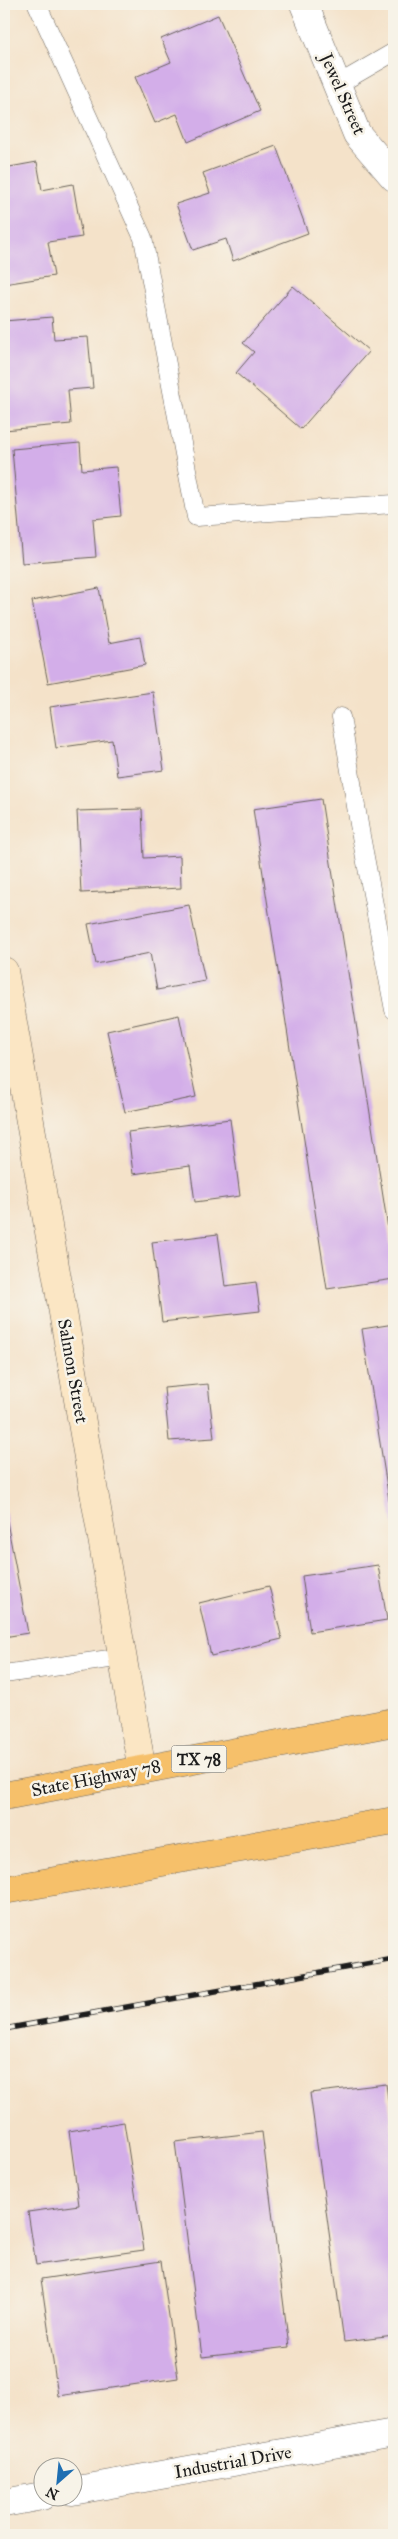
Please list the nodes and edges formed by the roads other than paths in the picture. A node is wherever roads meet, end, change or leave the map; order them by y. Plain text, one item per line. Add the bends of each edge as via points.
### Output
1 (37, 4) edge
2 (304, 4) edge
3 (394, 52) edge
4 (337, 85) junction
5 (394, 177) edge
6 (394, 504) edge
7 (342, 717) dead end
8 (4, 972) edge
9 (394, 1010) edge
10 (123, 1657) junction
11 (4, 1674) edge
12 (394, 1722) edge
13 (142, 1770) junction
14 (4, 1796) edge
15 (394, 1821) edge
16 (4, 1890) edge
17 (394, 2433) edge
18 (82, 2489) edge
19 (32, 2498) edge
20 (4, 2504) edge

1 - 6 lane via 143,238 196,517
2 - 4 street, Jewel Street
3 - 4 lane
4 - 5 street, Jewel Street via 357,134
7 - 9 lane
8 - 10 street, Salmon Street
10 - 11 lane
10 - 13 street, Salmon Street
12 - 13 main road, State Highway 78 / TX 78
13 - 14 main road, State Highway 78 / TX 78
15 - 16 main road
17 - 18 street, Industrial Drive
19 - 20 street

